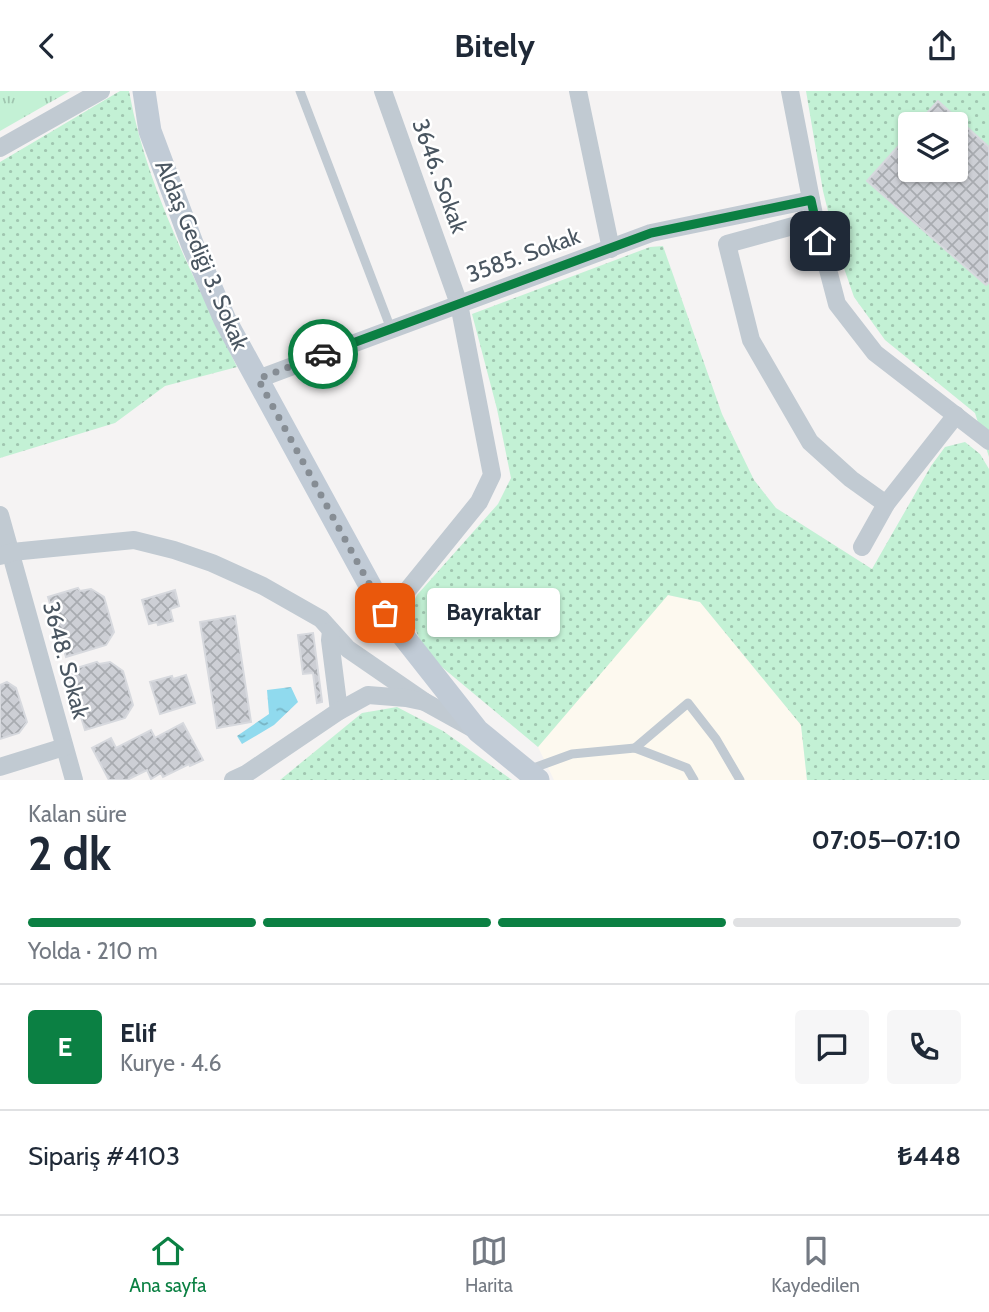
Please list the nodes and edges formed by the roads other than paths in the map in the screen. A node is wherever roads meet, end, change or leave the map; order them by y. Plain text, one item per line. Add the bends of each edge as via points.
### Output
1 (101, 91) edge
2 (144, 91) edge
3 (300, 91) edge
4 (383, 91) edge
5 (578, 91) edge
6 (790, 91) edge
7 (0, 148) edge
8 (811, 200) junction
9 (815, 220) junction
10 (611, 249) junction
11 (459, 304) junction
12 (391, 329) junction
13 (258, 379) junction
14 (956, 415) junction
15 (989, 442) edge
16 (886, 504) junction
17 (0, 515) edge
18 (862, 547) dead end
19 (6, 554) edge
20 (385, 613) junction
21 (331, 631) junction
22 (425, 702) junction
23 (339, 711) junction
24 (478, 731) junction
25 (64, 747) junction
26 (635, 748) junction
27 (0, 767) edge
28 (532, 775) edge
29 (74, 780) edge
30 (233, 780) edge
31 (694, 780) edge
32 (740, 780) edge

1 - 7 street
2 - 13 street, Aldaş Gediği 3. Sokak via 150,131 193,246 225,320
3 - 12 lane
4 - 11 street, 3646. Sokak
5 - 10 street
6 - 8 street
8 - 9 street
8 - 10 street, 3585. Sokak via 651,233
9 - 14 street via 837,304 875,353
9 - 16 street via 727,244 751,340 810,442
10 - 11 street, 3585. Sokak
11 - 12 street, 3585. Sokak
11 - 20 street, 3646. Sokak via 492,475 479,502
12 - 13 street, 3585. Sokak
13 - 20 street, Aldaş Gediği 3. Sokak
14 - 15 street
14 - 16 street
16 - 18 street
17 - 19 street, 3648. Sokak
19 - 21 street via 134,540 212,563 263,586 321,619
19 - 25 street, 3648. Sokak
20 - 24 street, Aldaş Gediği 3. Sokak
21 - 22 street via 348,649
21 - 23 street
22 - 23 street via 368,695
22 - 24 street
23 - 30 street
24 - 28 street, Aldaş Gediği 3. Sokak
25 - 27 street
25 - 29 street, 3648. Sokak
26 - 28 lane via 572,754
26 - 31 lane via 687,768
26 - 32 lane via 688,703

